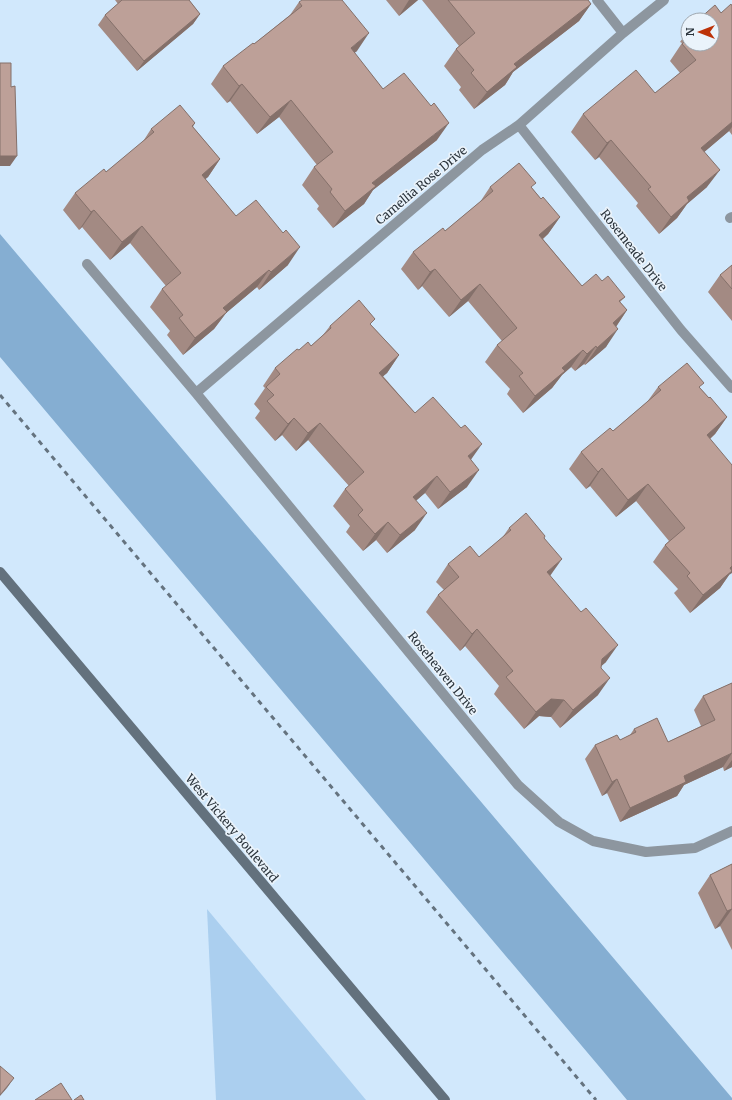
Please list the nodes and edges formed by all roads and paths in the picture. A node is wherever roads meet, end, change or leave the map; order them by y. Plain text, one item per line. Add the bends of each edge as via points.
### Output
1 (597, 0) edge
2 (664, 0) edge
3 (622, 33) junction
4 (519, 125) junction
5 (87, 264) dead end
6 (732, 388) edge
7 (196, 393) junction
8 (0, 572) edge
9 (732, 831) edge
10 (445, 1100) edge

1 - 3 lane
2 - 3 lane, Camellia Rose Drive
3 - 4 lane, Camellia Rose Drive
4 - 6 lane, Rosemeade Drive via 681,330
4 - 7 lane, Camellia Rose Drive via 482,150
5 - 7 lane, Roseheaven Drive
7 - 9 lane, Roseheaven Drive via 518,785 559,822 593,842 646,852 695,848
8 - 10 main road, West Vickery Boulevard

